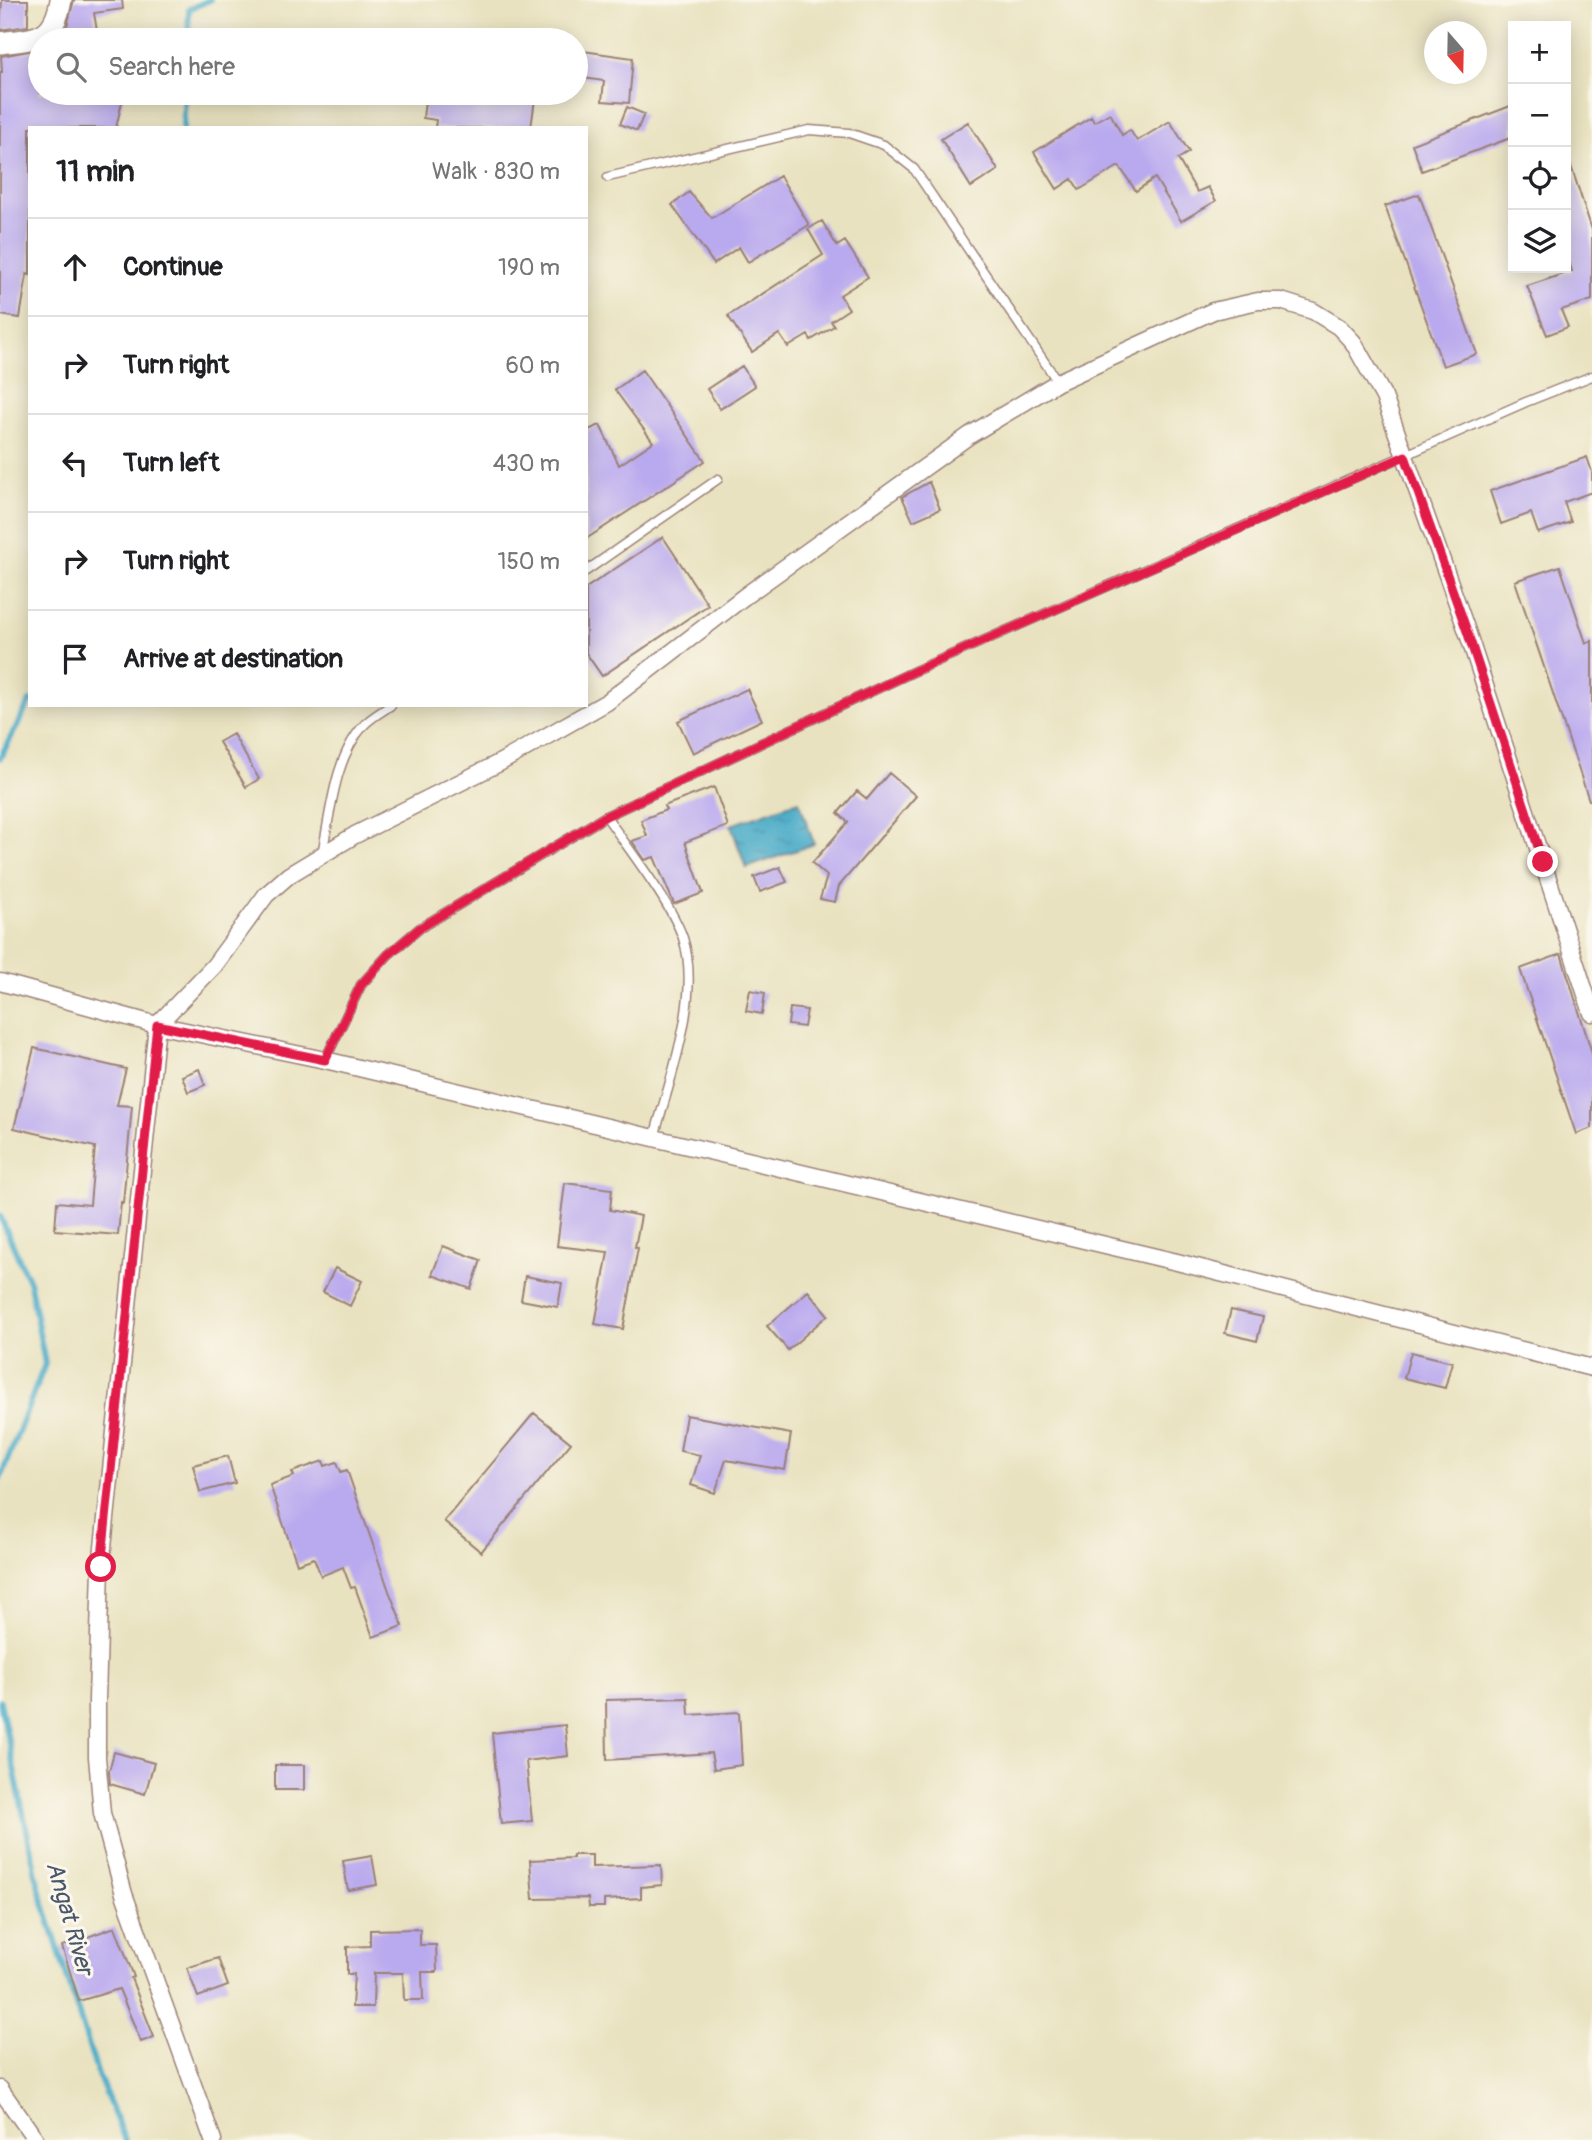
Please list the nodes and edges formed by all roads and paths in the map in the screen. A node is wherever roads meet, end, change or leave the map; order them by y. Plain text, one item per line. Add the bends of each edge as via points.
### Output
1 (61, 0) edge
2 (52, 28) edge
3 (28, 39) edge
4 (0, 43) edge
5 (608, 177) dead end
6 (1592, 376) edge
7 (1058, 382) junction
8 (1405, 456) junction
9 (718, 479) dead end
10 (588, 570) edge
11 (388, 707) edge
12 (606, 816) junction
13 (322, 854) junction
14 (0, 982) edge
15 (1592, 1013) edge
16 (157, 1025) junction
17 (325, 1060) junction
18 (654, 1138) junction
19 (1592, 1368) edge
20 (0, 2090) edge
21 (36, 2140) edge
22 (213, 2140) edge

1 - 2 street
3 - 4 street
5 - 7 lane via 809,130 849,133 884,145 914,169
6 - 8 lane
7 - 8 street via 1213,311 1280,301 1313,312 1339,327 1353,342 1384,397
7 - 13 street via 970,435 745,596 607,702
8 - 12 lane via 917,670
8 - 15 street
9 - 10 lane
11 - 13 lane via 366,722 351,742
12 - 17 lane via 420,928 388,955 361,985
12 - 18 lane via 665,904 682,939 688,970 680,1038
13 - 16 street via 266,895 214,966
14 - 16 street
16 - 17 street
16 - 22 street via 101,1567 97,1758 102,1814 124,1894
17 - 18 street
18 - 19 street via 1163,1259
20 - 21 street

